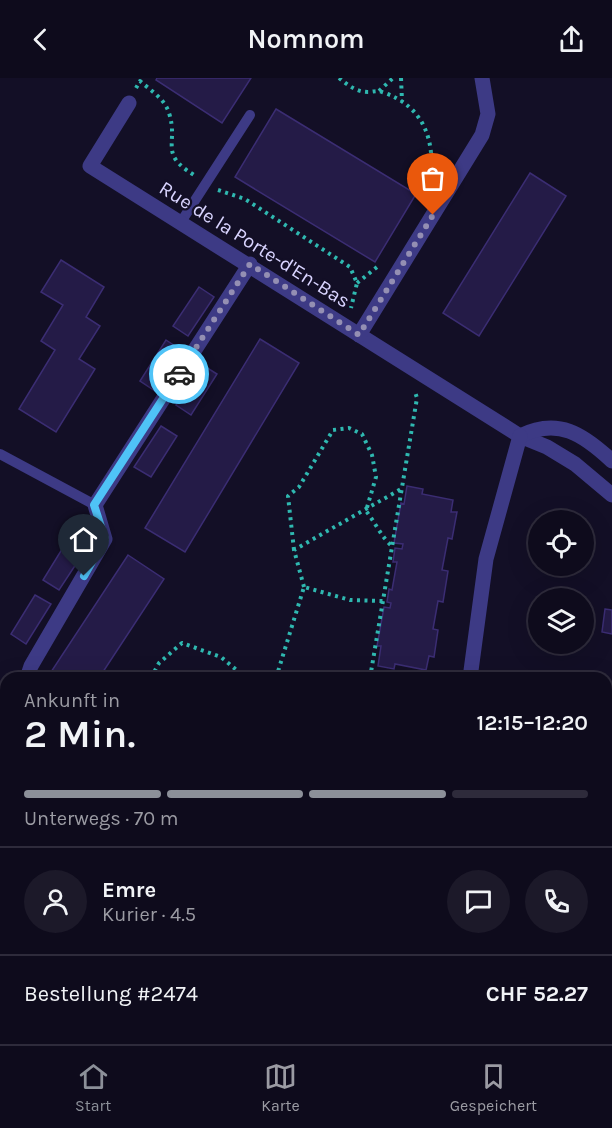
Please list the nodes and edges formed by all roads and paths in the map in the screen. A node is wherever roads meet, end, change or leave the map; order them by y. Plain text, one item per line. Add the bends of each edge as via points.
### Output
1 (339, 78) edge
2 (393, 78) edge
3 (402, 78) edge
4 (482, 78) edge
5 (141, 80) edge
6 (379, 91) junction
7 (402, 102) junction
8 (129, 103) joint
9 (250, 115) dead end
10 (206, 184) junction
11 (429, 188) dead end
12 (181, 222) junction
13 (383, 261) dead end
14 (250, 264) junction
15 (357, 283) junction
16 (346, 326) junction
17 (359, 335) junction
18 (406, 364) junction
19 (520, 436) junction
20 (0, 454) edge
21 (612, 461) edge
22 (402, 489) junction
23 (612, 495) edge
24 (94, 505) junction
25 (366, 511) junction
26 (392, 546) junction
27 (294, 550) junction
28 (304, 587) junction
29 (383, 601) junction
30 (29, 672) edge
31 (154, 672) edge
32 (239, 672) edge
33 (278, 672) edge
34 (371, 672) edge
35 (471, 672) edge

1 - 6 path via 352,89
2 - 6 path
3 - 7 path
4 - 17 street via 489,114 482,135
5 - 8 path
5 - 10 path via 169,113 172,156 180,167
6 - 7 path
7 - 11 path via 431,137
8 - 12 street, Rue de la Porte-d'En-Bas via 90,166
9 - 10 lane
10 - 12 lane
10 - 15 path via 245,199 350,267
12 - 14 street, Rue de la Porte-d'En-Bas
13 - 15 path
14 - 16 street, Rue de la Porte-d'En-Bas
14 - 24 street
15 - 16 path
16 - 17 street, Rue de la Porte-d'En-Bas
17 - 18 street, Rue de la Porte-d'En-Bas
18 - 19 street, Rue de la Porte-d'En-Bas
18 - 22 path via 417,398
19 - 21 street via 538,427 559,427 592,443
19 - 23 street, Rue de la Porte-d'En-Bas via 574,464
19 - 35 street via 486,560
20 - 24 lane
22 - 25 path
22 - 26 path
24 - 30 street via 105,539
25 - 26 path
25 - 27 path
25 - 27 path via 376,477 372,455 362,434 349,428 333,430 299,488 288,496
26 - 29 path
27 - 28 path
28 - 29 path via 350,600
28 - 33 path
29 - 34 path
31 - 32 path via 182,643 221,657

